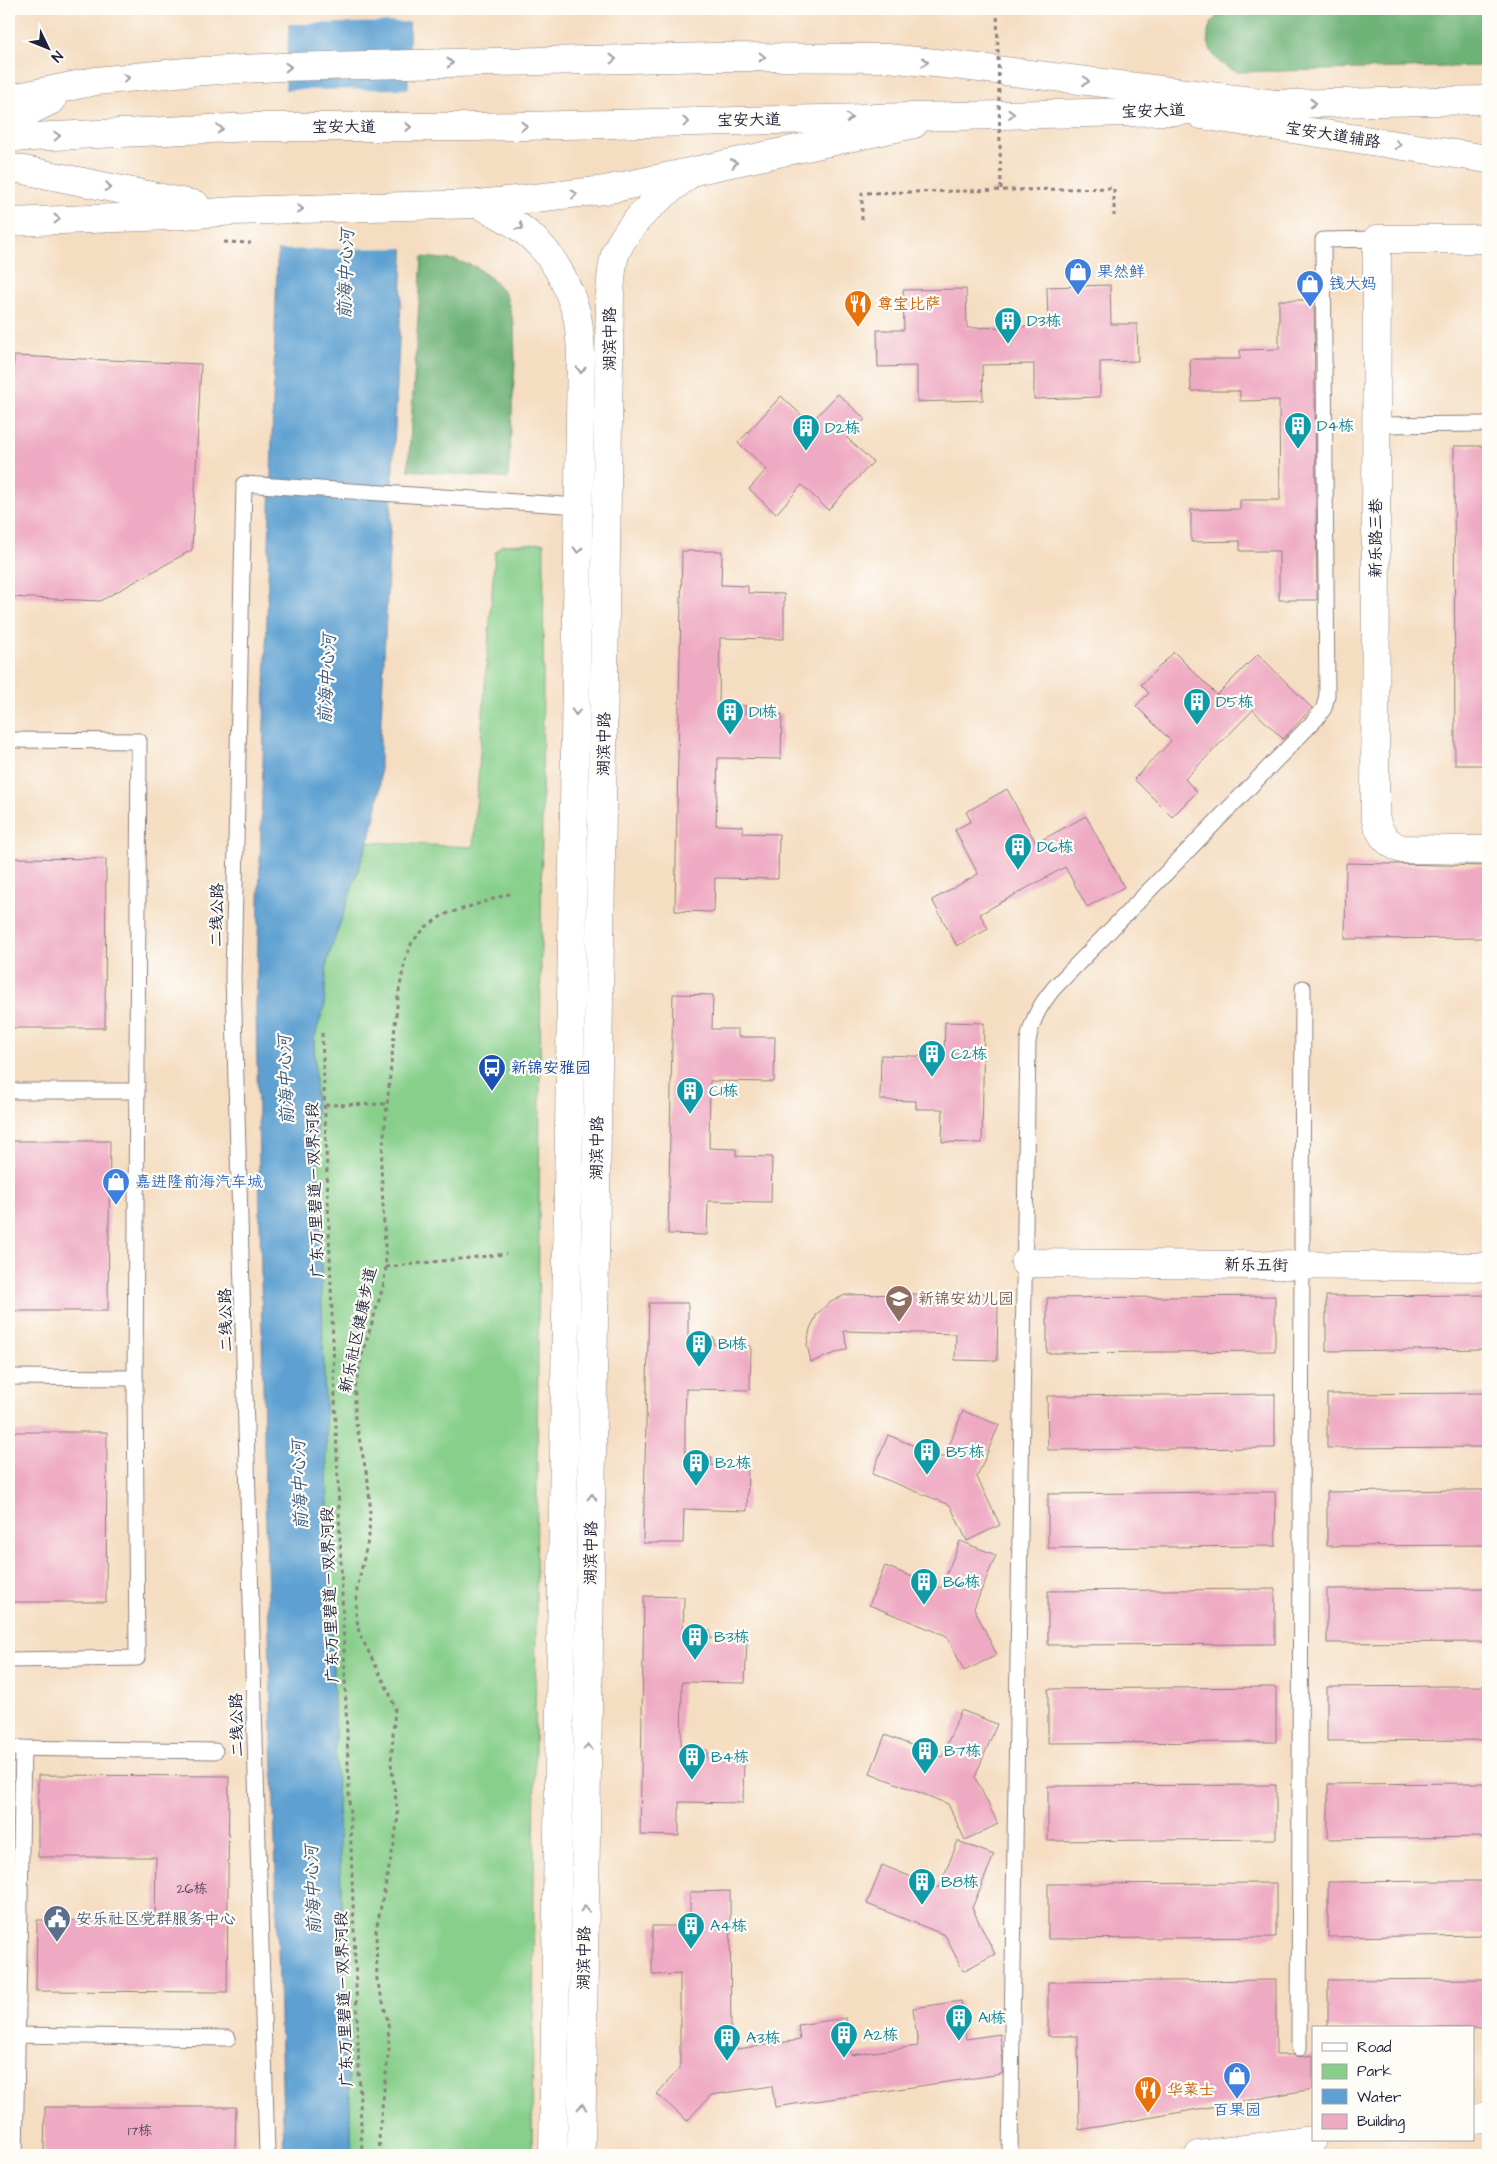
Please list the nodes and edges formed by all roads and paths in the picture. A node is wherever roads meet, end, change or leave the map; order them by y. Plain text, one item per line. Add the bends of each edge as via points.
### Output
1 (997, 9) edge
2 (96, 81) junction
3 (9, 99) edge
4 (1488, 100) edge
5 (1276, 104) junction
6 (1177, 111) junction
7 (952, 115) junction
8 (9, 121) edge
9 (9, 138) edge
10 (1488, 159) edge
11 (9, 167) edge
12 (690, 173) junction
13 (1001, 190) junction
14 (475, 204) junction
15 (243, 211) junction
16 (1114, 216) dead end
17 (862, 220) dead end
18 (9, 222) edge
19 (1377, 239) junction
20 (1488, 239) edge
21 (580, 418) junction
22 (609, 418) junction
23 (1488, 424) edge
24 (1376, 425) junction
25 (579, 506) junction
26 (9, 740) edge
27 (1488, 850) edge
28 (512, 893) dead end
29 (1303, 988) dead end
30 (322, 1033) dead end
31 (9, 1091) edge
32 (137, 1091) junction
33 (386, 1104) junction
34 (325, 1105) junction
35 (506, 1254) dead end
36 (1024, 1263) junction
37 (1302, 1266) junction
38 (386, 1267) junction
39 (1488, 1267) edge
40 (9, 1378) edge
41 (135, 1378) junction
42 (9, 1660) edge
43 (16, 1748) edge
44 (215, 1751) dead end
45 (13, 2035) edge
46 (228, 2038) dead end
47 (1299, 2048) dead end
48 (1488, 2117) edge
49 (1474, 2119) edge
50 (1312, 2140) edge
51 (15, 2155) edge
52 (267, 2155) edge
53 (362, 2155) edge
54 (380, 2155) edge
55 (553, 2155) edge
56 (581, 2155) edge
57 (1010, 2155) edge
58 (1199, 2155) edge

1 - 13 path, bridge
2 - 3 main road
2 -> 5 main road via 281,67 714,57 888,58
2 - 8 main road
5 -> 4 main road, 宝安大道
5 - 6 main road, 宝安大道
7 -> 6 main road, 宝安大道
6 -> 10 main road, 宝安大道辅路
9 -> 7 main road, 宝安大道 via 254,127 475,127
12 -> 7 main road
11 -> 15 main road
14 -> 12 main road via 605,190
12 - 22 main road, 湖滨中路 via 640,218 615,254 610,295
13 - 16 path via 1114,188
13 - 17 path via 862,193
15 -> 14 main road
14 -> 21 main road, 湖滨中路 via 509,220 546,249 564,279 576,311 582,355
18 -> 15 main road
19 - 20 main road
19 - 24 main road, 新乐路三巷
19 - 36 lane via 1323,240 1324,708 1039,1007 1031,1022 1028,1041
21 - 22 main road via 587,406 595,403 607,410
21 - 25 main road, 湖滨中路
56 -> 22 main road, 湖滨中路
23 - 24 lane
24 - 27 main road, 新乐路三巷 via 1375,816 1387,841 1401,849
25 - 52 lane, 二线公路 via 251,485 233,977
25 -> 55 main road, 湖滨中路
26 - 32 lane via 139,741
28 - 33 path, 新乐社区健康步道 via 443,914 412,942 398,996
29 - 37 lane
30 - 34 path, 广东万里碧道－双界河段
31 - 32 lane
32 - 41 lane
33 - 34 path
33 - 38 path, 新乐社区健康步道 via 381,1165
34 - 53 path, 广东万里碧道－双界河段
35 - 38 path
36 - 37 main road, 新乐五街
36 - 57 lane
37 - 39 main road, 新乐五街
37 - 47 lane
38 - 54 path, 新乐社区健康步道 via 355,1388 355,1418 370,1504 369,1536 357,1589 356,1613 359,1633 395,1708 391,1763 398,1816 376,1930 377,1980 388,2021 389,2049 379,2132
40 - 41 lane
41 - 42 lane via 137,1658
43 - 44 lane
43 - 45 lane
45 - 46 lane
45 - 51 lane
48 - 49 main road
50 - 58 main road

